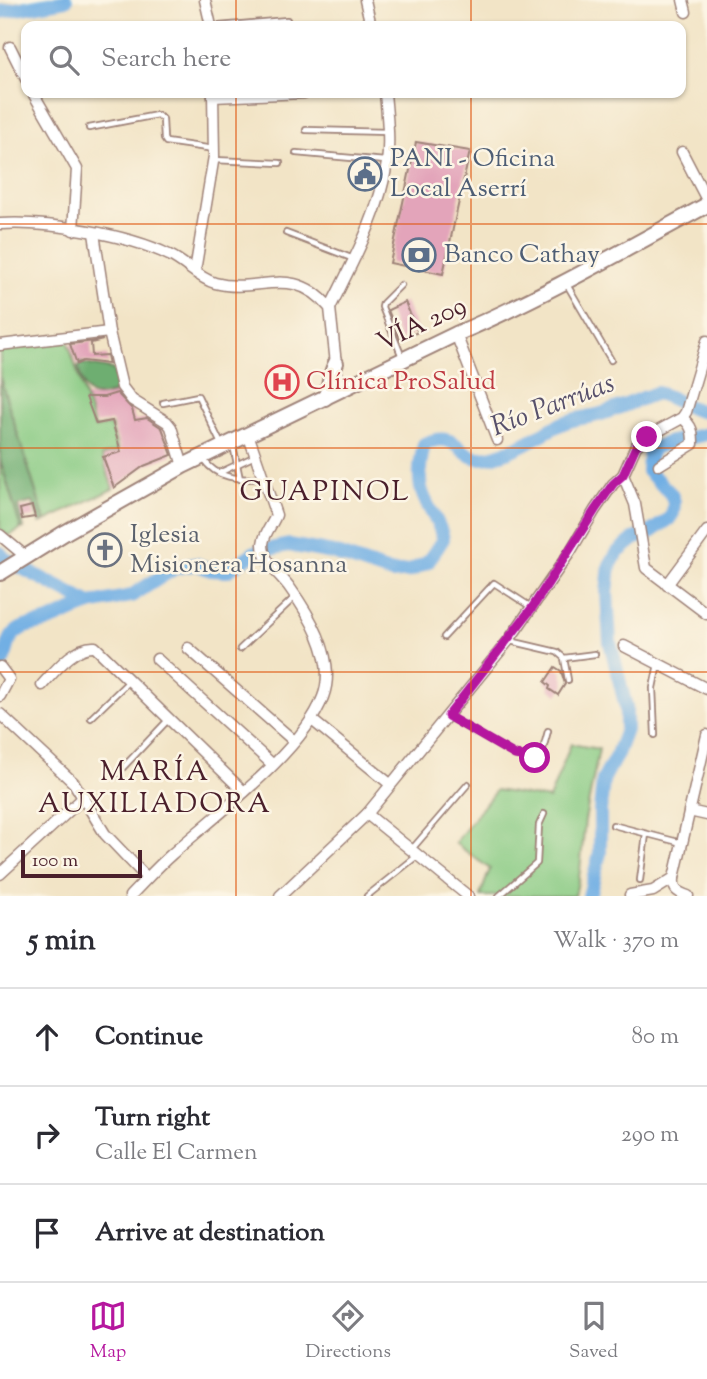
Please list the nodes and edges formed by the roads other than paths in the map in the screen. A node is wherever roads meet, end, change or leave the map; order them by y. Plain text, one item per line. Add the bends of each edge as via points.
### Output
1 (205, 0) edge
2 (365, 0) edge
3 (683, 0) edge
4 (686, 12) dead end
5 (287, 20) dead end
6 (210, 21) edge
7 (276, 21) edge
8 (370, 21) edge
9 (10, 47) dead end
10 (21, 69) edge
11 (36, 98) edge
12 (213, 98) edge
13 (385, 98) edge
14 (89, 128) dead end
15 (306, 130) dead end
16 (388, 132) junction
17 (214, 149) junction
18 (682, 152) dead end
19 (296, 153) dead end
20 (213, 160) junction
21 (387, 161) junction
22 (280, 163) dead end
23 (707, 203) edge
24 (0, 224) edge
25 (72, 230) junction
26 (94, 233) junction
27 (286, 233) dead end
28 (354, 260) junction
29 (195, 271) junction
30 (565, 282) junction
31 (401, 285) dead end
32 (330, 308) junction
33 (109, 332) junction
34 (456, 334) junction
35 (707, 341) edge
36 (0, 345) edge
37 (611, 360) dead end
38 (403, 361) junction
39 (336, 363) joint
40 (332, 395) junction
41 (163, 403) dead end
42 (684, 415) junction
43 (247, 434) junction
44 (497, 440) dead end
45 (228, 444) junction
46 (255, 456) junction
47 (202, 457) junction
48 (659, 465) dead end
49 (183, 466) junction
50 (237, 466) junction
51 (218, 474) junction
52 (623, 475) junction
53 (240, 479) junction
54 (264, 479) junction
55 (707, 531) edge
56 (0, 535) edge
57 (14, 564) edge
58 (667, 585) junction
59 (296, 596) junction
60 (532, 608) junction
61 (707, 614) edge
62 (444, 637) dead end
63 (509, 640) junction
64 (624, 646) dead end
65 (188, 648) dead end
66 (240, 649) dead end
67 (595, 654) dead end
68 (564, 658) junction
69 (157, 659) dead end
70 (658, 663) junction
71 (2, 669) edge
72 (568, 680) dead end
73 (129, 682) junction
74 (42, 685) dead end
75 (707, 689) edge
76 (0, 696) edge
77 (0, 714) edge
78 (448, 716) junction
79 (91, 719) dead end
80 (169, 720) junction
81 (312, 720) junction
82 (548, 731) dead end
83 (655, 735) dead end
84 (707, 735) edge
85 (294, 741) junction
86 (272, 764) junction
87 (115, 776) dead end
88 (390, 784) junction
89 (468, 784) dead end
90 (244, 792) junction
91 (83, 797) junction
92 (689, 811) junction
93 (367, 814) junction
94 (544, 814) dead end
95 (707, 815) edge
96 (613, 825) dead end
97 (646, 834) junction
98 (683, 843) junction
99 (415, 853) junction
100 (0, 874) edge
101 (147, 878) junction
102 (674, 878) junction
103 (639, 880) dead end
104 (630, 895) edge
105 (130, 896) edge
106 (279, 896) edge
107 (367, 896) edge
108 (468, 896) edge
109 (499, 896) edge
110 (688, 896) edge

1 - 6 street
2 - 8 street
3 - 4 street
5 - 7 lane
9 - 10 street
11 - 25 street via 77,169
12 - 17 street
13 - 16 street
14 - 17 lane via 157,115 163,119 166,142
15 - 16 lane
16 - 21 street
17 - 20 street
18 - 23 street
19 - 21 lane
20 - 22 lane
20 - 29 street
21 - 28 street via 374,217
23 - 30 main road, VÍA 209
24 - 25 street
25 - 26 street
26 - 29 street via 151,247
26 - 33 street
27 - 28 lane
28 - 32 street
29 - 32 street via 220,284 271,282 304,287
30 - 34 main road, VÍA 209
30 - 37 lane
31 - 38 lane via 382,307
32 - 39 street
33 - 36 street
33 - 49 street via 126,395 167,422
34 - 38 main road, VÍA 209
34 - 44 street
35 - 42 street
38 - 40 main road, VÍA 209
39 - 40 main road
40 - 43 main road, VÍA 209
41 - 45 lane via 198,396
42 - 48 street via 693,432 693,444
42 - 52 street via 636,446
43 - 45 main road, VÍA 209
43 - 46 street
45 - 47 main road, VÍA 209
45 - 50 lane
46 - 50 lane
46 - 54 street
47 - 49 main road, VÍA 209
47 - 51 lane
49 - 57 main road, VÍA 209
50 - 51 lane
50 - 53 lane
51 - 53 lane
52 - 58 street via 635,503 646,568
52 - 60 street
53 - 54 lane
54 - 59 street via 276,515 263,542 265,558
55 - 58 street
56 - 57 street
58 - 61 street
59 - 66 lane
59 - 81 street via 327,666 325,694
60 - 62 lane via 495,583
60 - 63 street
63 - 68 lane via 557,652
63 - 78 street
64 - 70 street
65 - 85 street
67 - 68 lane
68 - 72 lane
69 - 86 street
70 - 75 street
70 - 83 lane via 653,688
71 - 76 street via 9,679
73 - 74 street via 90,646
73 - 79 lane
73 - 80 street
77 - 91 street via 62,769
78 - 82 lane via 526,758 542,753
78 - 88 street
80 - 87 lane
80 - 90 street
81 - 85 street
81 - 88 street
84 - 92 street
85 - 86 street
86 - 90 street
88 - 93 street
89 - 99 lane
90 - 101 street
91 - 100 street
91 - 101 street via 105,834
92 - 95 street
92 - 98 street
93 - 99 street
93 - 106 street
94 - 109 lane via 537,863
96 - 97 lane
97 - 98 lane
97 - 103 lane
98 - 102 street
99 - 107 lane
99 - 108 street
101 - 105 street
102 - 104 street via 653,891
102 - 110 street via 673,888

